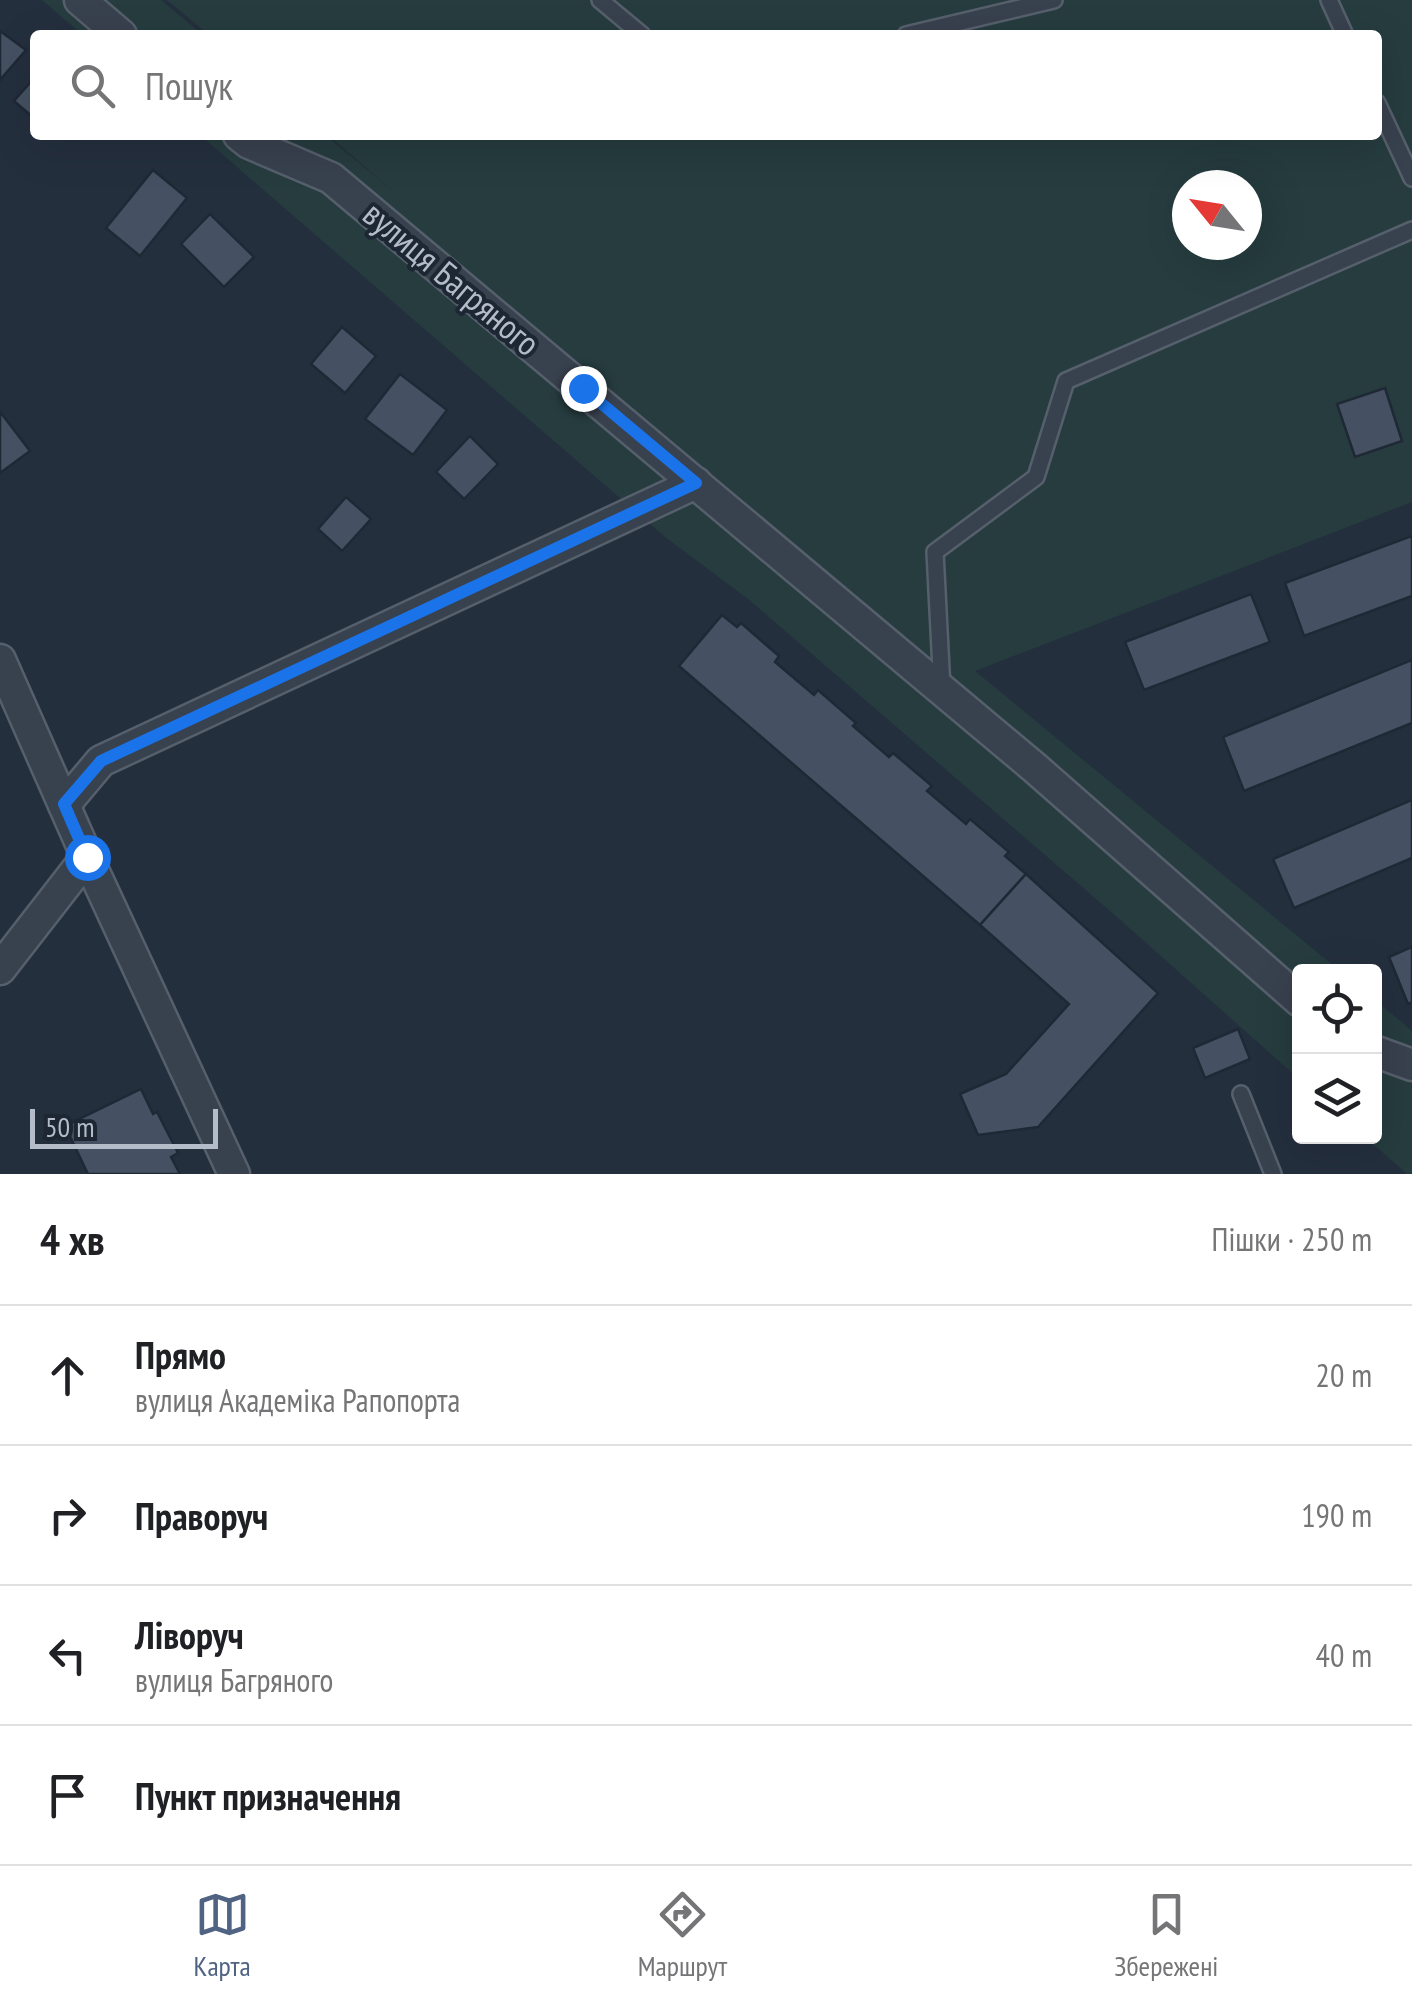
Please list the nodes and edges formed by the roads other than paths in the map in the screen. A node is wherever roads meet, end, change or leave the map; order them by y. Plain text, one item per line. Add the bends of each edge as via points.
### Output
1 (80, 0) edge
2 (600, 0) edge
3 (1054, 0) edge
4 (1329, 0) edge
5 (116, 30) edge
6 (636, 30) edge
7 (927, 30) edge
8 (1343, 30) edge
9 (1382, 114) edge
10 (246, 140) edge
11 (1412, 178) edge
12 (1412, 230) edge
13 (696, 483) junction
14 (0, 660) edge
15 (942, 690) junction
16 (64, 804) junction
17 (87, 857) junction
18 (0, 969) edge
19 (1292, 994) edge
20 (1382, 1053) edge
21 (1412, 1064) edge
22 (1242, 1094) dead end
23 (234, 1174) edge
24 (1273, 1174) edge

1 - 5 street
2 - 6 lane
3 - 7 lane
4 - 8 lane
9 - 11 lane
10 - 13 street, вулиця Багряного via 331,178
12 - 15 lane via 1066,381 1036,477 935,552
13 - 15 street, вулиця Багряного
13 - 16 street via 101,761
14 - 16 street
15 - 19 street, вулиця Багряного
16 - 17 street
17 - 18 street
17 - 23 street
20 - 21 street
22 - 24 lane

